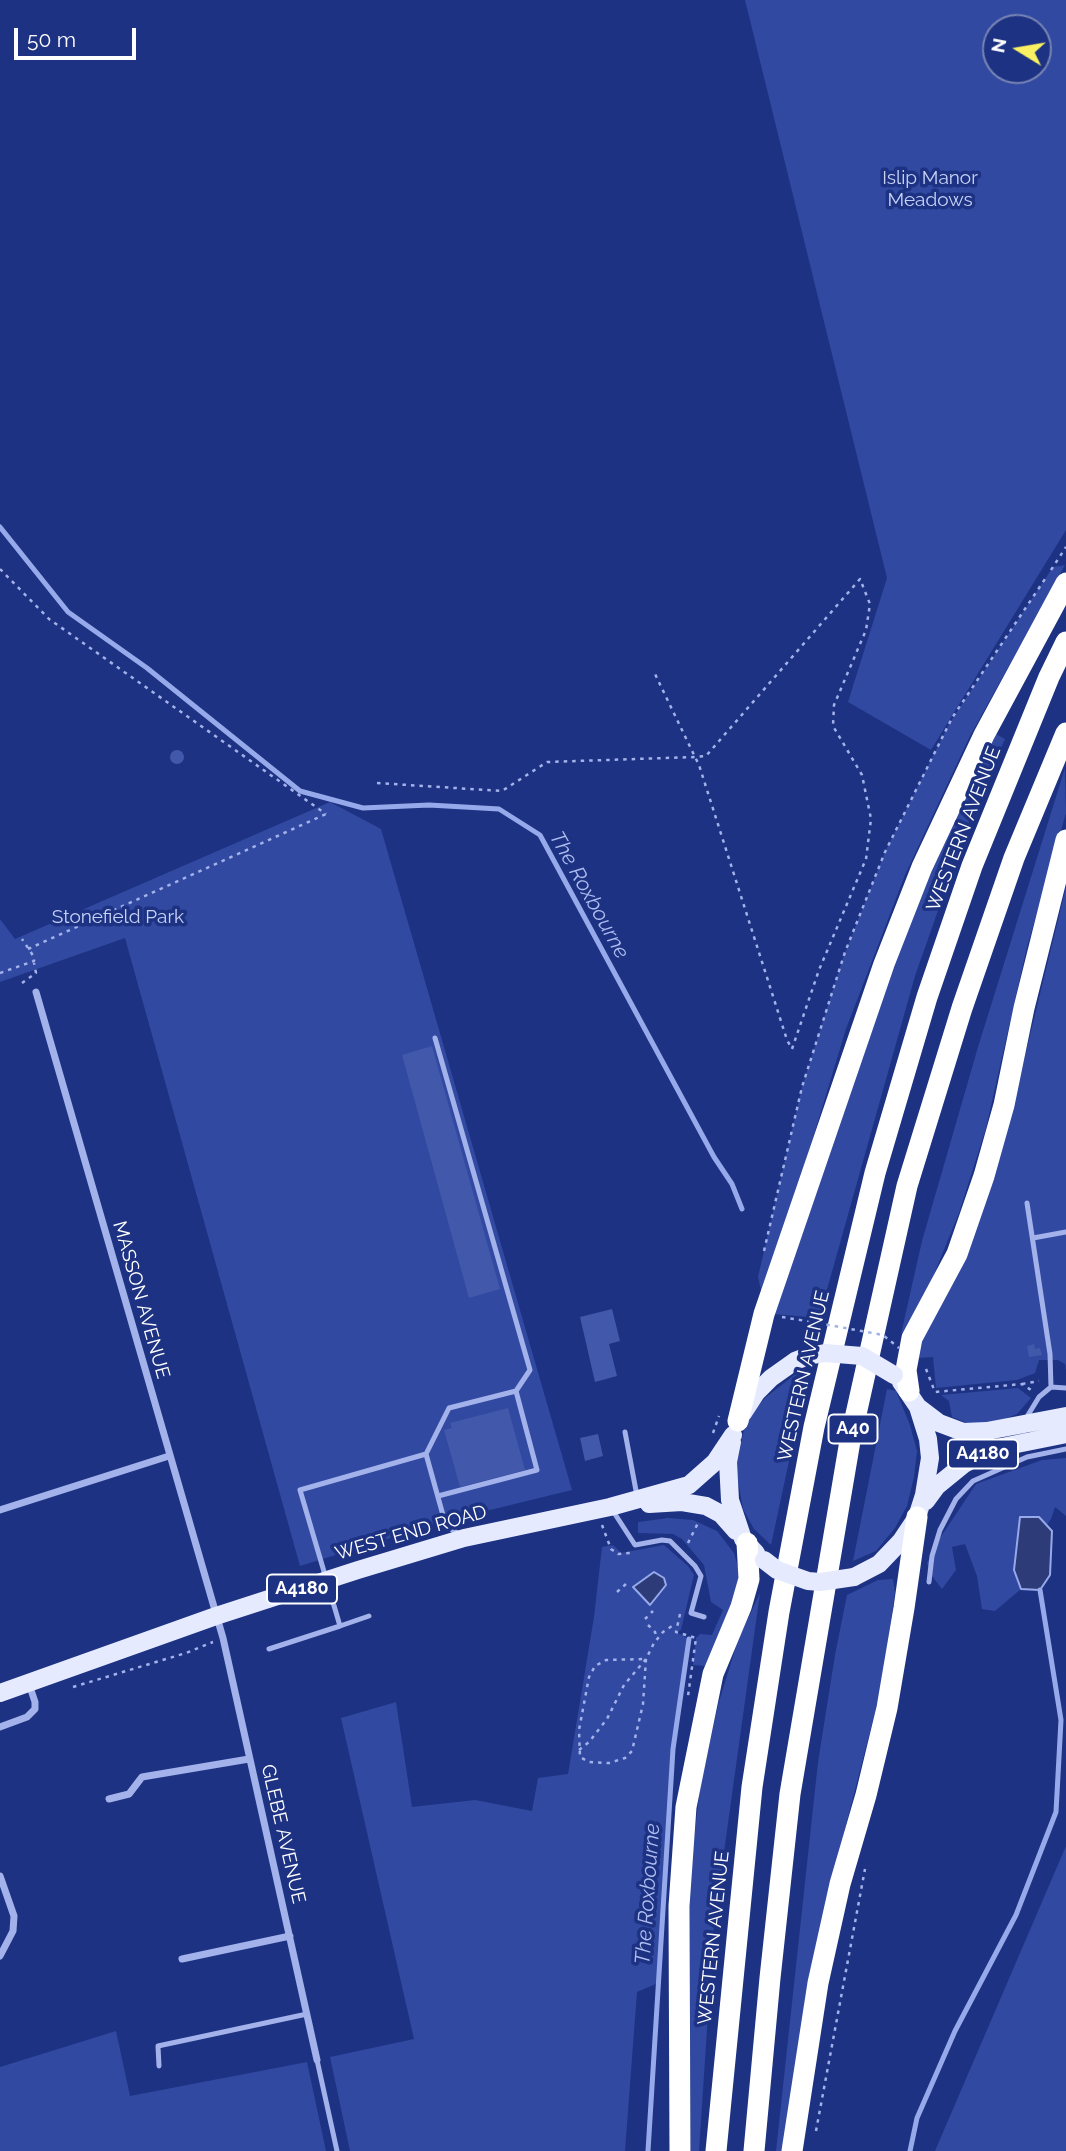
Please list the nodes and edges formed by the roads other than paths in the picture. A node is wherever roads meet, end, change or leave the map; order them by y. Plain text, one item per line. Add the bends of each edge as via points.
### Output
1 (1066, 583) edge
2 (1066, 642) edge
3 (1066, 733) edge
4 (1066, 840) edge
5 (36, 992) dead end
6 (435, 1038) dead end
7 (1027, 1203) dead end
8 (1066, 1232) edge
9 (1032, 1238) junction
10 (1051, 1387) junction
11 (1066, 1388) edge
12 (516, 1391) junction
13 (913, 1399) junction
14 (1066, 1416) edge
15 (1023, 1423) junction
16 (735, 1428) junction
17 (625, 1432) dead end
18 (1066, 1434) edge
19 (1066, 1448) edge
20 (426, 1454) junction
21 (169, 1456) junction
22 (438, 1496) junction
23 (637, 1499) junction
24 (610, 1507) junction
25 (0, 1510) edge
26 (919, 1513) junction
27 (464, 1538) junction
28 (745, 1541) junction
29 (325, 1581) junction
30 (929, 1582) dead end
31 (216, 1616) junction
32 (369, 1616) dead end
33 (704, 1618) dead end
34 (340, 1626) junction
35 (269, 1649) dead end
36 (29, 1683) junction
37 (0, 1693) edge
38 (0, 1727) edge
39 (249, 1759) junction
40 (109, 1800) dead end
41 (0, 1876) edge
42 (290, 1936) junction
43 (0, 1956) edge
44 (182, 1959) dead end
45 (307, 2014) junction
46 (317, 2060) joint
47 (159, 2066) dead end
48 (337, 2151) edge
49 (680, 2151) edge
50 (716, 2151) edge
51 (754, 2151) edge
52 (792, 2151) edge

1 - 16 highway via 985,735 922,867 889,951 764,1314
2 - 50 highway, WESTERN AVENUE / A40 via 972,866 927,997 875,1173 814,1427 752,1787
3 - 51 highway, A40 via 1014,858 907,1186 850,1441 790,1794
4 - 13 highway via 984,1176 957,1254 912,1338 906,1370
5 - 21 street, MASSON AVENUE
6 - 12 lane via 530,1370
7 - 9 lane
8 - 9 lane
9 - 10 lane
10 - 11 lane
10 - 15 lane
12 - 20 lane via 449,1408
12 - 22 lane via 537,1470
13 - 15 main road, A4180 via 939,1423 963,1432
13 - 16 main road, bridge via 894,1375 862,1356 825,1353 795,1361 771,1378
13 - 26 main road via 924,1423 930,1458
14 - 15 main road, A4180
16 - 23 main road, WEST END ROAD / A4180 via 715,1462 689,1485
16 - 28 main road via 728,1481
17 - 23 lane
18 - 26 main road, A4180 via 992,1449 964,1464 936,1486
19 - 30 lane via 1027,1457 973,1481 956,1499 940,1530
20 - 22 lane
20 - 29 lane via 300,1490
21 - 25 street
21 - 31 street, MASSON AVENUE
22 - 27 lane via 446,1526
23 - 24 main road, WEST END ROAD / A4180
24 - 27 main road, WEST END ROAD / A4180
24 - 28 main road, WEST END ROAD / A4180 via 682,1502 706,1506 721,1514
24 - 33 lane via 635,1545 670,1541 695,1566 701,1576 691,1613
26 - 28 main road, bridge via 879,1564 854,1577 808,1581 777,1570
26 - 52 highway via 887,1707 818,1983
27 - 29 main road, WEST END ROAD / A4180
28 - 49 highway via 749,1579 713,1674 687,1807 680,1906
29 - 31 main road, WEST END ROAD / A4180
29 - 34 lane
31 - 36 main road, WEST END ROAD / A4180
31 - 39 street, GLEBE AVENUE
32 - 34 lane
34 - 35 lane
36 - 37 main road, WEST END ROAD / A4180
36 - 38 street via 35,1709
39 - 40 street via 142,1777 130,1794
39 - 42 street, GLEBE AVENUE
41 - 43 street via 14,1916 13,1931
42 - 44 street
42 - 45 street, GLEBE AVENUE
45 - 46 street, GLEBE AVENUE
45 - 47 lane via 158,2046
46 - 48 lane

